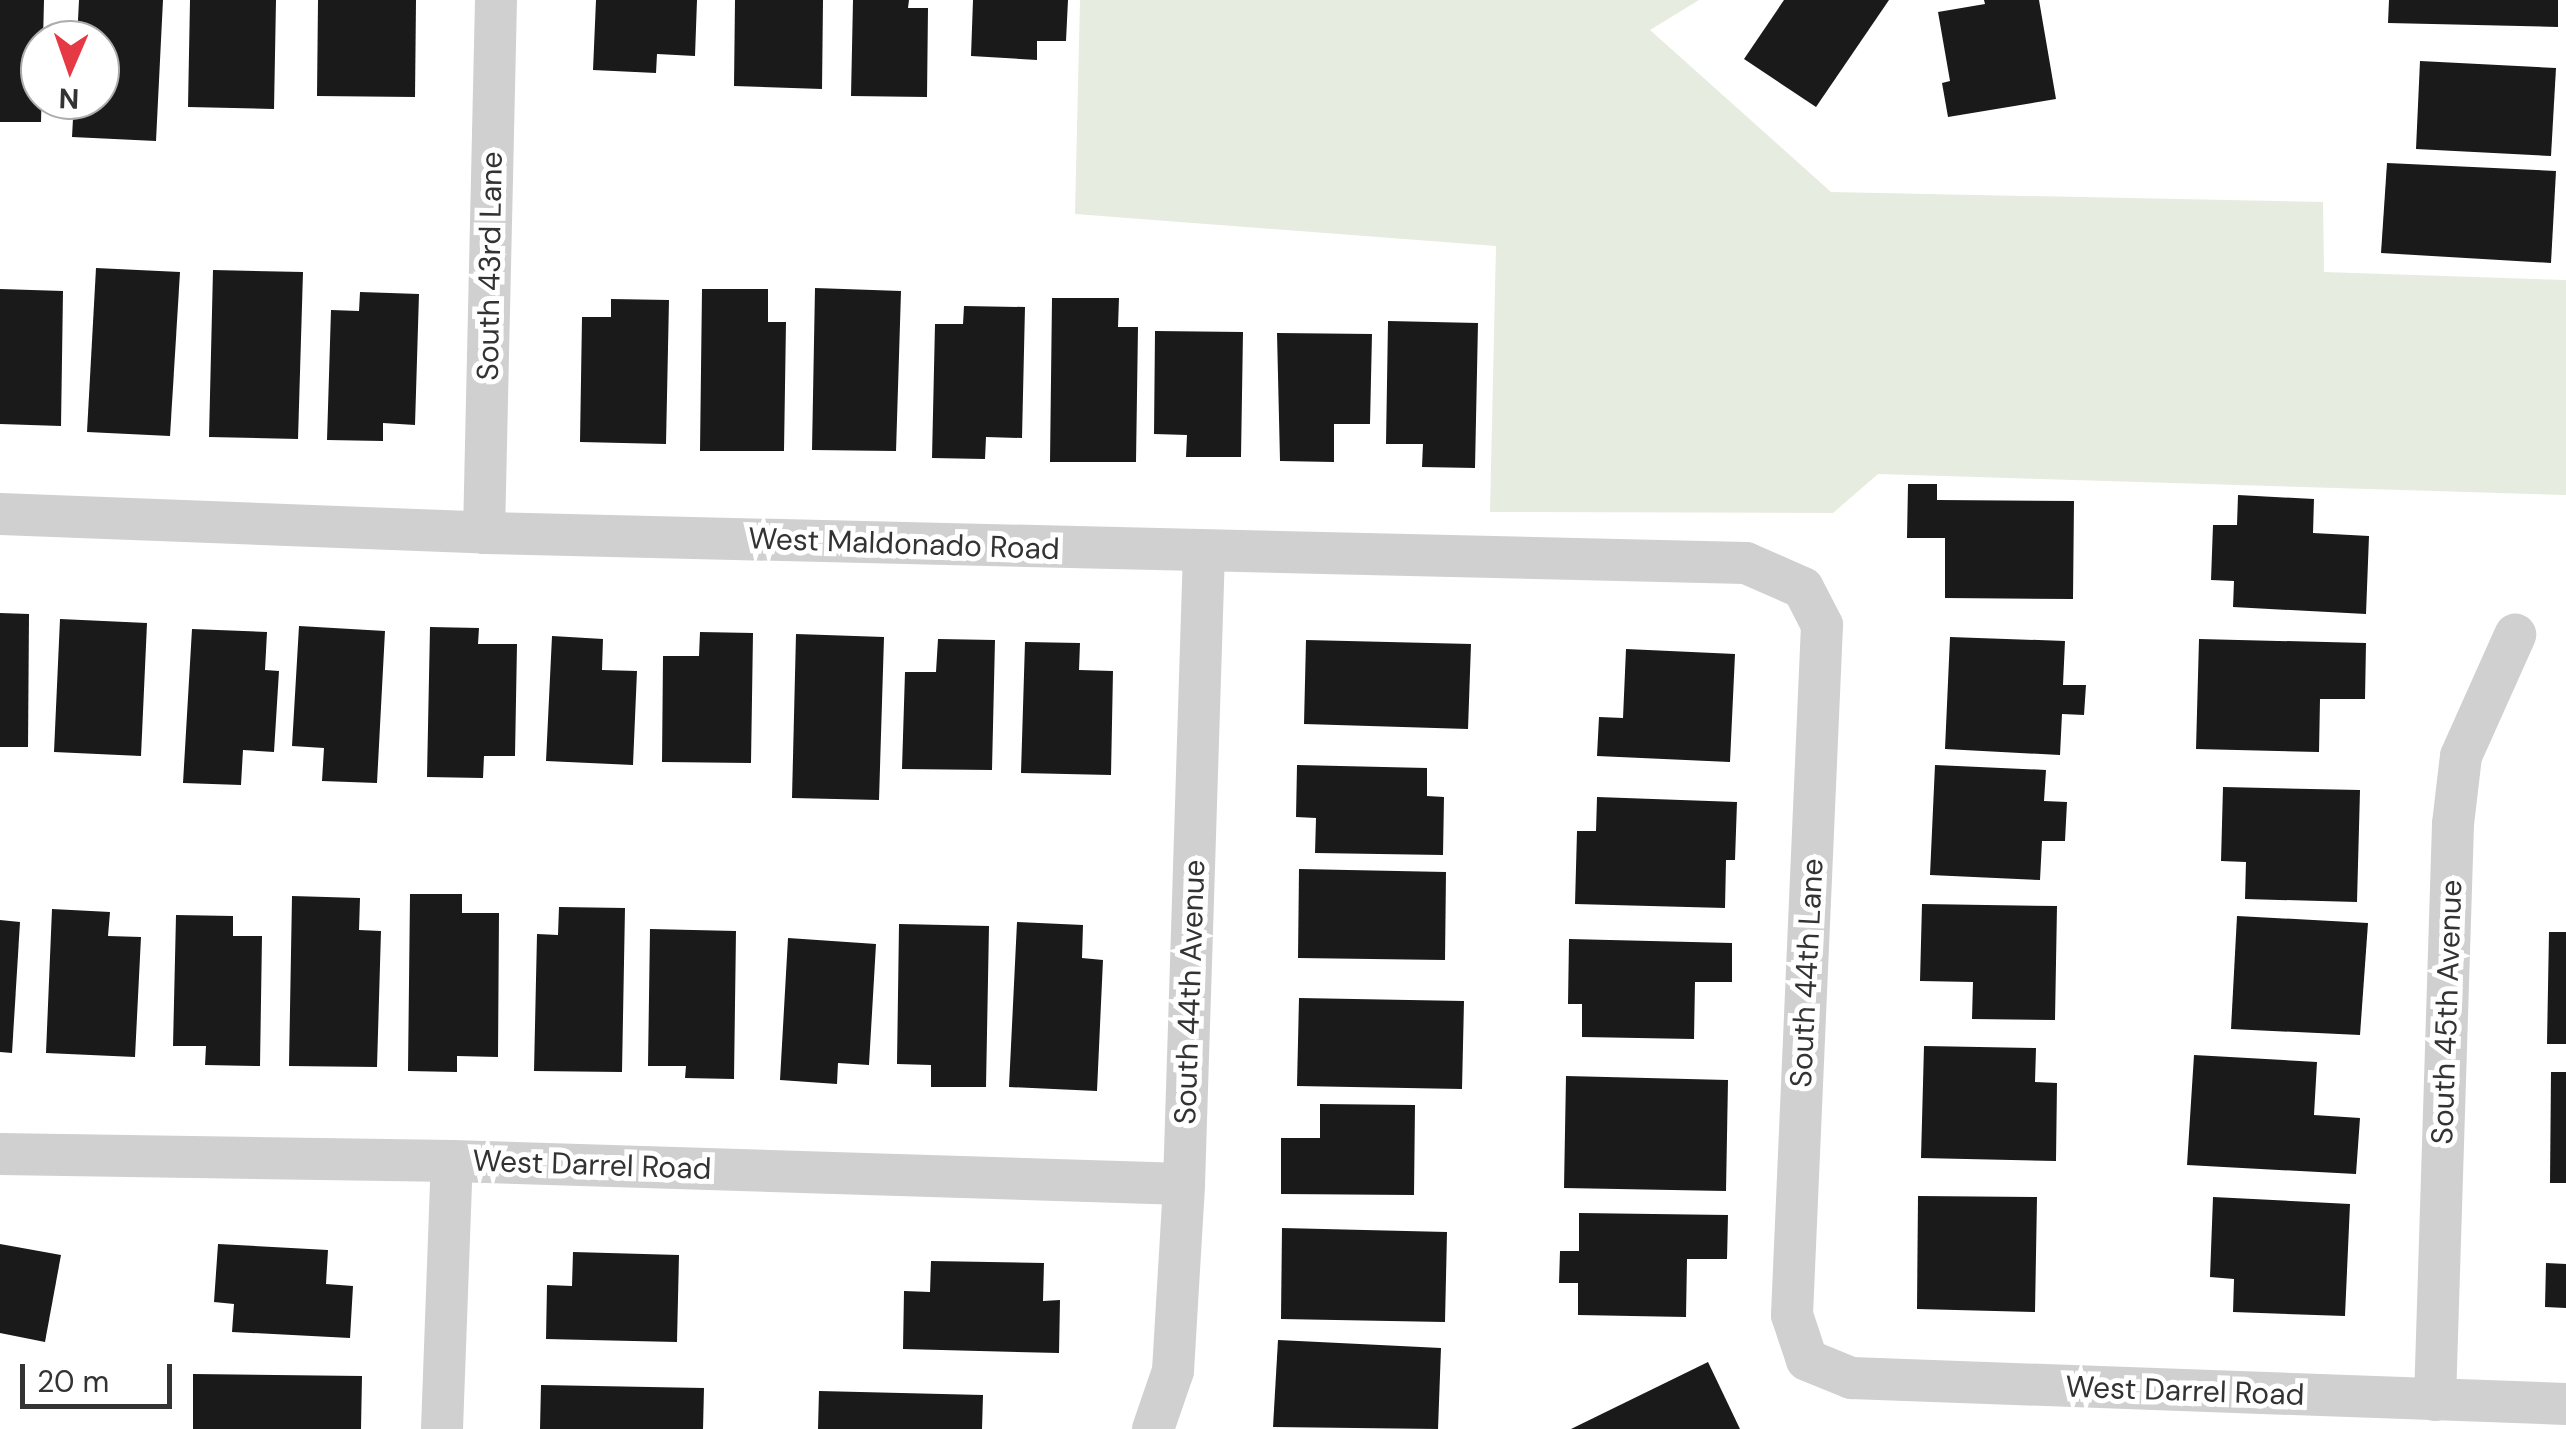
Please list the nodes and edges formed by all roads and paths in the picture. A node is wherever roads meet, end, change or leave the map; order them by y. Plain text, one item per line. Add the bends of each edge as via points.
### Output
1 (496, 0) edge
2 (0, 514) edge
3 (484, 533) junction
4 (1204, 552) junction
5 (1803, 588) joint
6 (2515, 635) dead end
7 (0, 1154) edge
8 (452, 1160) junction
9 (1184, 1184) junction
10 (1808, 1360) joint
11 (2435, 1400) junction
12 (2566, 1404) edge
13 (442, 1429) edge
14 (1152, 1429) edge

1 - 3 street, South 43rd Lane
2 - 3 street, West Maldonado Road
3 - 4 street, West Maldonado Road
4 - 5 street, West Maldonado Road via 1746,563
4 - 9 street, South 44th Avenue
5 - 10 street, South 44th Lane via 1822,625 1792,1315
6 - 11 street, South 45th Avenue via 2460,756
7 - 8 street, West Darrel Road
8 - 9 street, West Darrel Road
8 - 13 street
9 - 14 street, South 44th Avenue via 1173,1371
10 - 11 street, West Darrel Road via 1851,1378
11 - 12 street, West Darrel Road

